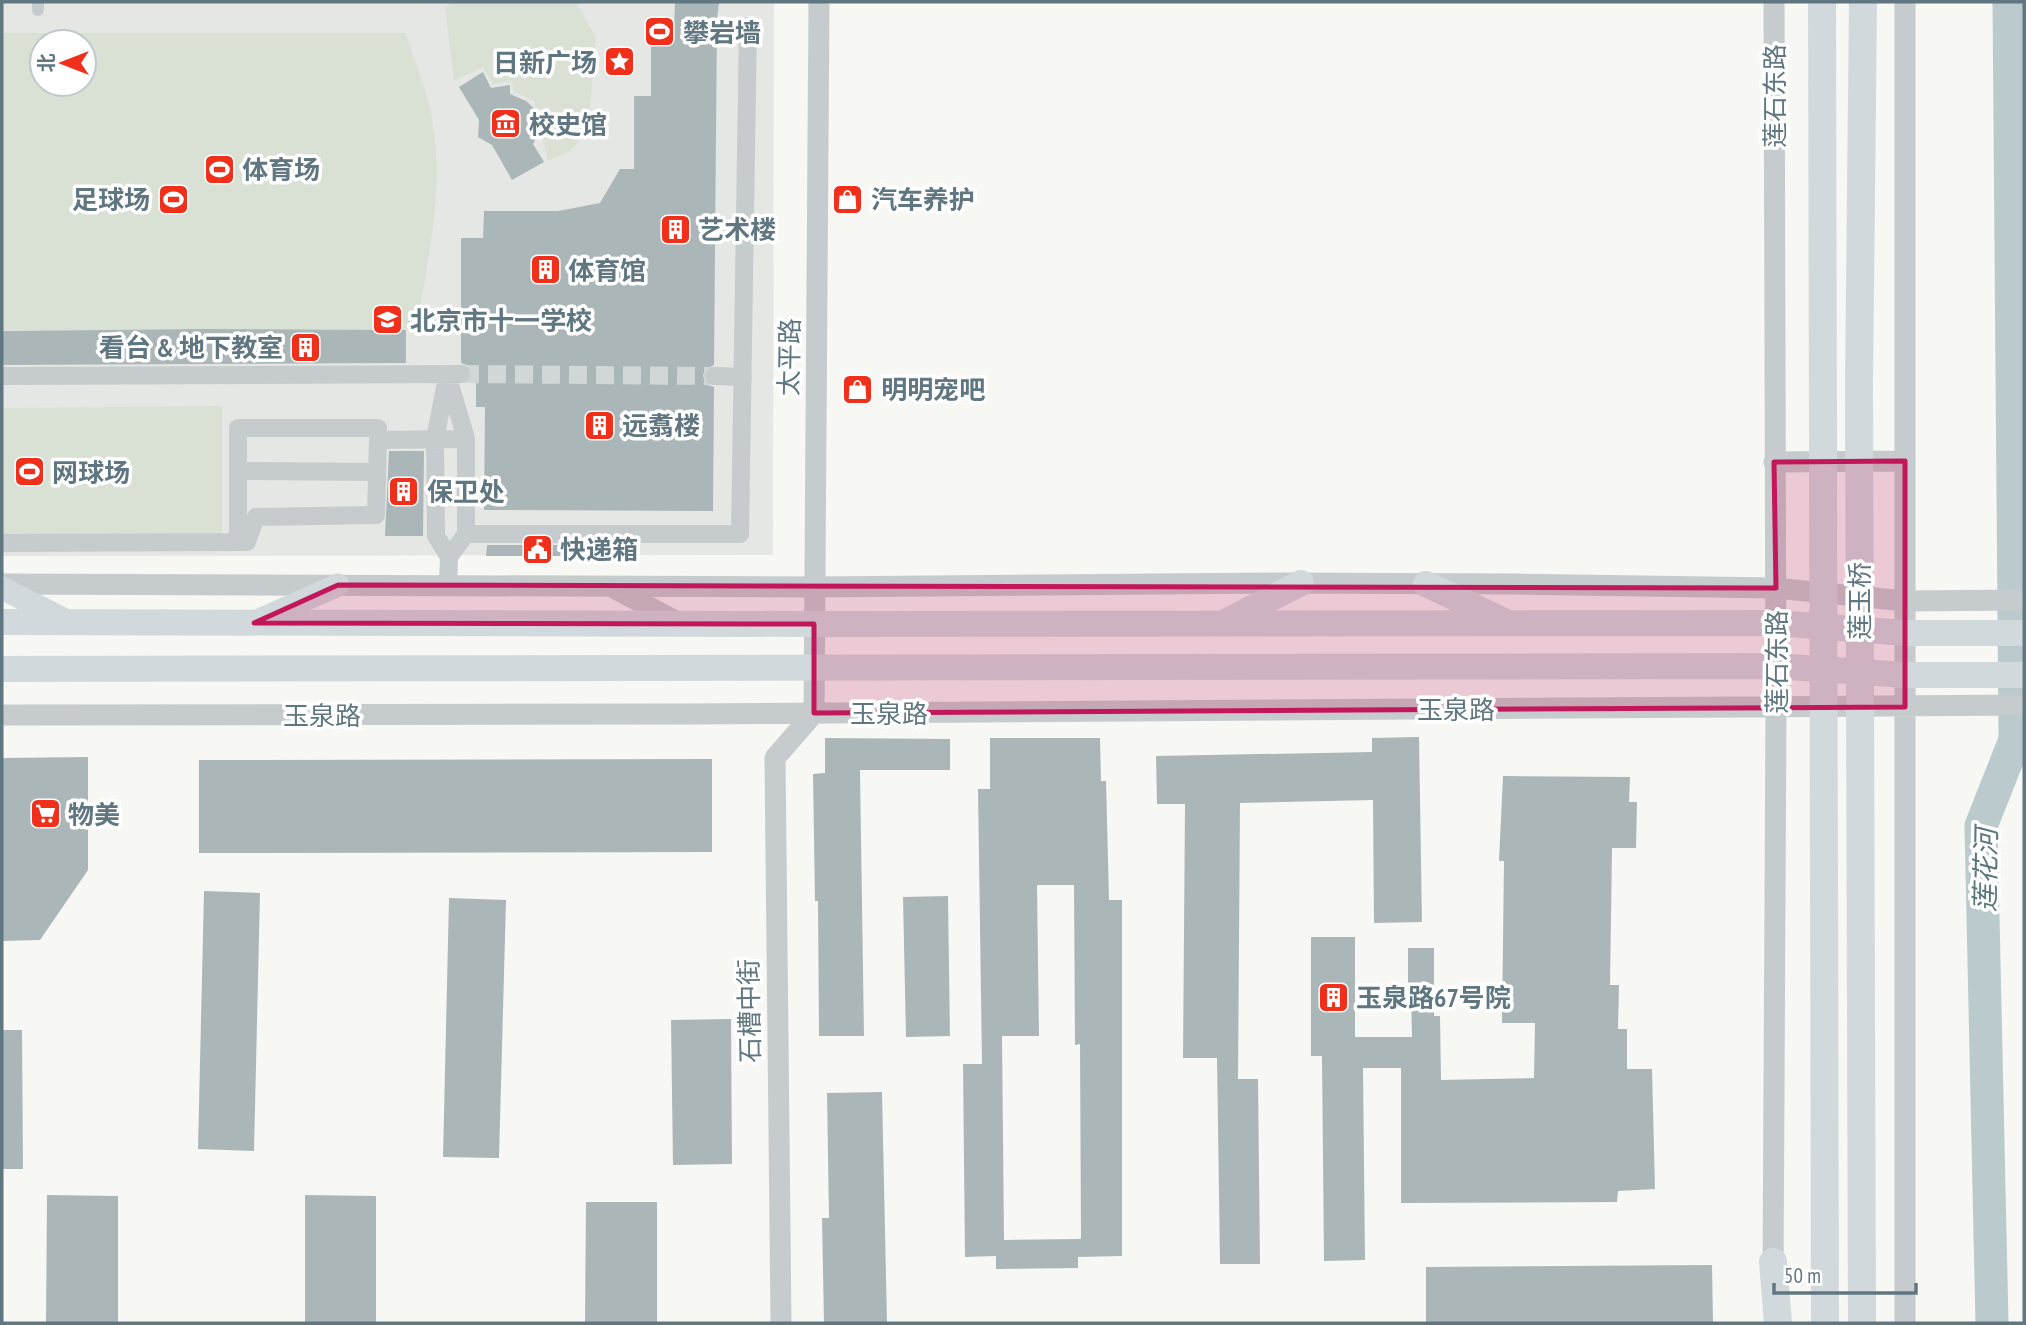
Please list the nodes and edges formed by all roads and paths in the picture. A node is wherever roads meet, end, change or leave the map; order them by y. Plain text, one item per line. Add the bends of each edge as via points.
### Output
1 (818, 2) edge
2 (1774, 2) edge
3 (1822, 2) edge
4 (1863, 2) edge
5 (1905, 2) edge
6 (748, 26) dead end
7 (454, 374) junction
8 (2, 376) edge
9 (714, 376) tunnel mouth
10 (743, 377) junction
11 (1822, 383) joint
12 (435, 439) junction
13 (466, 439) junction
14 (378, 440) junction
15 (1905, 461) junction
16 (1774, 462) junction
17 (239, 471) junction
18 (377, 472) junction
19 (466, 534) junction
20 (238, 542) junction
21 (2, 543) edge
22 (449, 556) junction
23 (1301, 583) junction
24 (1426, 584) junction
25 (338, 585) junction
26 (448, 585) junction
27 (2, 586) edge
28 (610, 586) junction
29 (814, 587) junction
30 (1776, 588) junction
31 (2024, 600) edge
32 (1905, 601) junction
33 (2, 622) edge
34 (69, 622) junction
35 (254, 623) junction
36 (1776, 623) junction
37 (681, 624) junction
38 (814, 624) junction
39 (1222, 624) junction
40 (1510, 624) junction
41 (1905, 633) junction
42 (2024, 633) edge
43 (1776, 666) junction
44 (813, 667) junction
45 (2, 669) edge
46 (1905, 675) junction
47 (2024, 675) edge
48 (2024, 705) edge
49 (1905, 707) junction
50 (1776, 708) junction
51 (814, 713) junction
52 (2, 715) edge
53 (1773, 1262) joint
54 (780, 1323) edge
55 (1776, 1323) edge
56 (1825, 1323) edge
57 (1862, 1323) edge
58 (1905, 1323) edge

1 - 29 street, 太平路
2 - 16 street, 莲石东路
3 - 11 highway, 莲石东路
4 - 57 highway, 莲玉桥 via 1859,383
5 - 15 street
6 - 10 street
7 - 8 street
7 - 12 street
7 - 13 street
9 - 10 street
10 - 19 street via 740,534
11 - 56 highway, 莲玉桥
12 - 13 street
12 - 14 street
12 - 22 street via 436,536
13 - 19 street
14 - 17 street via 378,428 238,428
14 - 18 street
15 - 16 street
15 - 32 street
16 - 30 street, 莲石东路
17 - 18 street
17 - 20 street
18 - 20 street via 376,515 256,517 247,542
19 - 22 street
20 - 21 street
22 - 26 street
23 - 24 street
23 - 29 street
23 - 39 main road
24 - 30 street
24 - 40 main road
25 - 26 street
25 - 27 street
25 - 35 main road
26 - 28 street
27 - 34 main road
28 - 29 street
28 - 37 street
29 - 38 street, 太平路
30 - 32 street
30 - 36 street, 莲石东路
31 - 32 street
32 - 41 street
33 - 34 main road
34 - 35 main road
35 - 37 main road
36 - 40 main road
36 - 41 main road
36 - 43 street, 莲石东路
37 - 38 main road
38 - 39 main road
38 - 44 street, 太平路
39 - 40 main road
41 - 42 main road
41 - 46 street
43 - 44 main road, 玉泉路
43 - 46 main road, 玉泉路
43 - 50 street, 莲石东路
44 - 45 main road, 玉泉路
44 - 51 street, 太平路
46 - 47 main road, 玉泉路
46 - 49 street
48 - 49 street, 玉泉路
49 - 50 street, 玉泉路
49 - 58 street
50 - 51 street, 玉泉路
50 - 53 street, 莲石东路
51 - 52 street, 玉泉路
51 - 54 street, 石槽中街 via 775,758
53 - 55 highway

